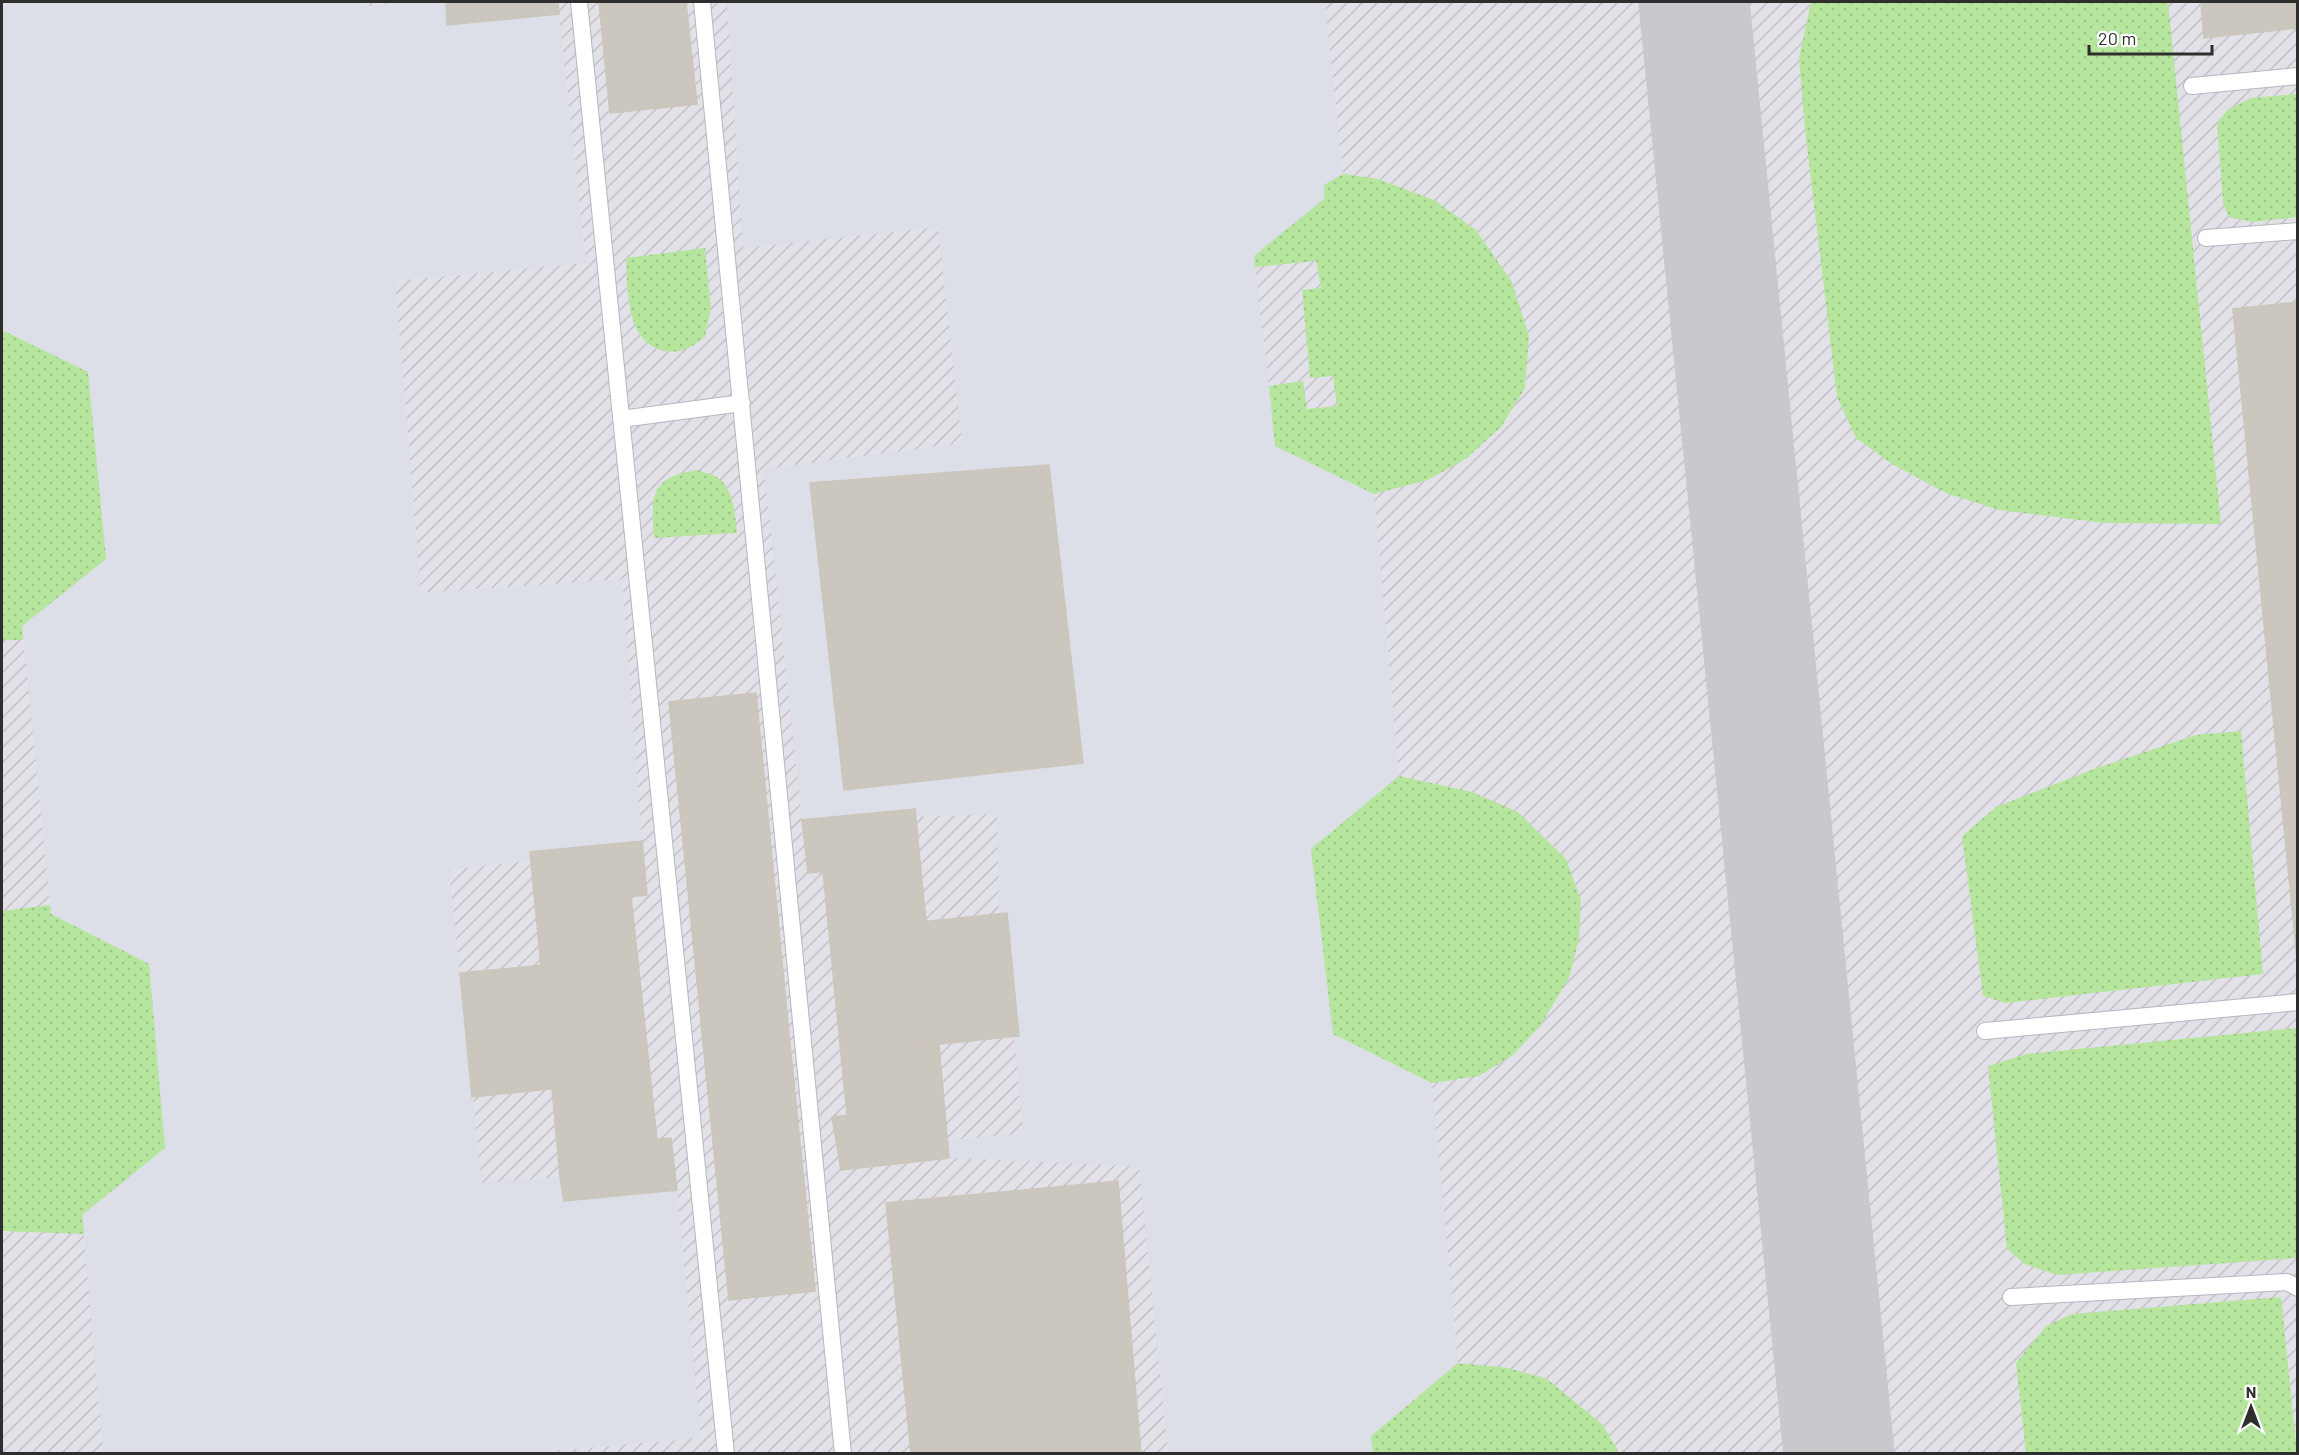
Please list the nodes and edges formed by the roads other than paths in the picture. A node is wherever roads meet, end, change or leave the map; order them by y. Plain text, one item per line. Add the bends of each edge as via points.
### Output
1 (579, 2) edge
2 (702, 2) edge
3 (2298, 76) edge
4 (2192, 86) dead end
5 (2298, 231) edge
6 (2206, 238) dead end
7 (742, 403) junction
8 (621, 419) junction
9 (2298, 1002) edge
10 (1985, 1031) dead end
11 (2298, 1288) edge
12 (2011, 1297) dead end
13 (726, 1454) edge
14 (843, 1454) edge

1 - 8 lane
2 - 7 lane
3 - 4 lane
5 - 6 lane
7 - 8 lane
7 - 14 lane
8 - 13 lane
9 - 10 lane
11 - 12 lane via 2287,1282

